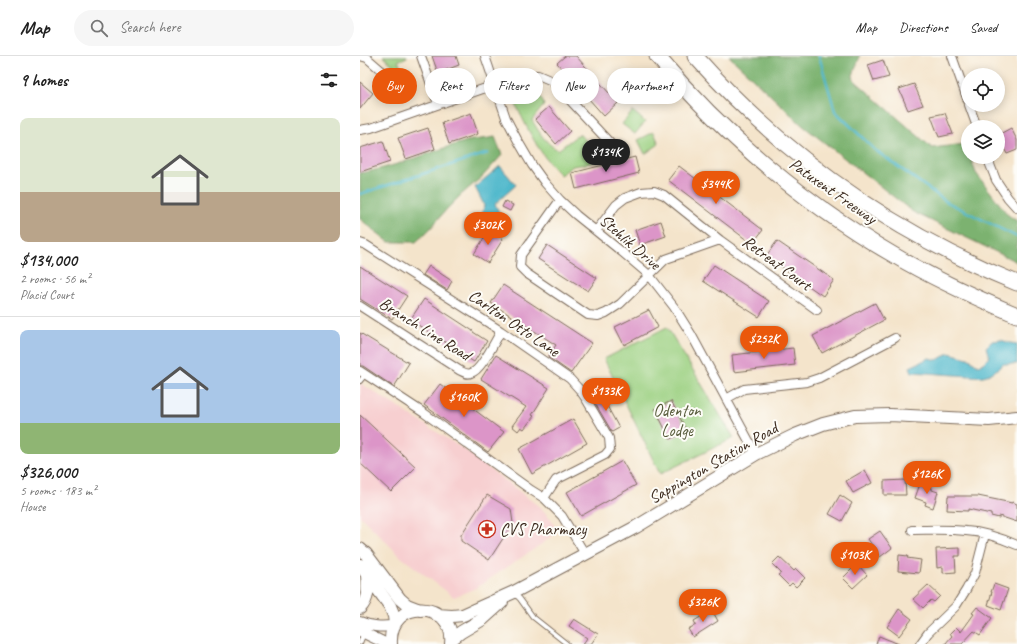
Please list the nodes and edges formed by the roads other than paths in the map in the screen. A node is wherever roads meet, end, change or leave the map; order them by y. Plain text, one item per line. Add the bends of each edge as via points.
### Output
1 (360, 56) edge
2 (421, 56) edge
3 (485, 56) edge
4 (657, 56) edge
5 (695, 56) edge
6 (952, 56) edge
7 (378, 68) edge
8 (425, 68) edge
9 (489, 68) edge
10 (543, 77) edge
11 (961, 81) edge
12 (438, 104) edge
13 (501, 104) edge
14 (360, 130) edge
15 (610, 143) dead end
16 (990, 164) edge
17 (560, 200) junction
18 (1017, 208) edge
19 (596, 231) junction
20 (720, 240) junction
21 (360, 243) edge
22 (649, 275) junction
23 (1017, 283) edge
24 (360, 306) edge
25 (817, 310) dead end
26 (1017, 315) edge
27 (501, 331) junction
28 (896, 338) dead end
29 (363, 373) edge
30 (360, 381) edge
31 (726, 399) junction
32 (1017, 417) edge
33 (756, 454) junction
34 (544, 498) junction
35 (912, 530) dead end
36 (985, 534) junction
37 (1017, 545) edge
38 (360, 549) edge
39 (585, 554) junction
40 (363, 570) edge
41 (514, 592) junction
42 (360, 608) edge
43 (420, 610) junction
44 (438, 614) junction
45 (360, 622) edge
46 (394, 625) junction
47 (362, 632) edge
48 (451, 642) edge
49 (360, 643) edge
50 (389, 644) edge
51 (567, 644) edge
52 (920, 644) edge

1 - 7 street
2 - 8 street
3 - 9 street, Stehlik Drive
4 - 26 highway, Patuxent Freeway via 705,110 736,140 810,201 892,255
5 - 23 highway, Patuxent Freeway via 754,116 828,178 869,206 940,248
6 - 11 street
10 - 15 street via 552,81
12 - 14 street
13 - 17 street, Stehlik Drive via 506,118 532,165
16 - 18 street via 996,180
17 - 19 street, Stehlik Drive
17 - 22 street, Retreat Court via 521,254 520,267 526,273 588,315 598,316 620,304
19 - 20 street, Retreat Court via 616,205 625,198 641,192 654,191 664,195
19 - 22 street, Stehlik Drive
20 - 22 street, Retreat Court via 666,259
20 - 25 street, Retreat Court
21 - 27 street, Carlton Otto Lane
22 - 31 street, Stehlik Drive via 691,334
24 - 27 street, Branch Line Road via 467,374 480,367
27 - 34 street, Carlton Otto Lane via 570,379 586,399 609,438 610,449 605,455 556,480
28 - 31 street via 819,378 807,382 744,389
29 - 30 lane
29 - 34 street via 424,412
31 - 33 street, Stehlik Drive
32 - 33 main road, Sappington Station Road via 989,420 890,415 855,416 823,424
33 - 39 main road, Sappington Station Road via 636,527
34 - 39 street via 562,516
35 - 36 street
36 - 37 street
36 - 52 street via 975,573 966,590 956,606
38 - 43 main road, Sappington Station Road via 400,599
39 - 41 main road, Sappington Station Road
40 - 42 main road via 368,590 364,604
40 - 46 main road via 390,606
41 - 44 main road, Sappington Station Road via 463,615
41 - 48 main road, Sappington Station Road
41 - 51 lane via 532,617
43 - 44 main road, Sappington Station Road
43 - 46 main road via 408,612
44 - 48 main road via 447,624
45 - 46 street via 379,627
46 - 50 main road
47 - 49 lane
47 - 50 street

